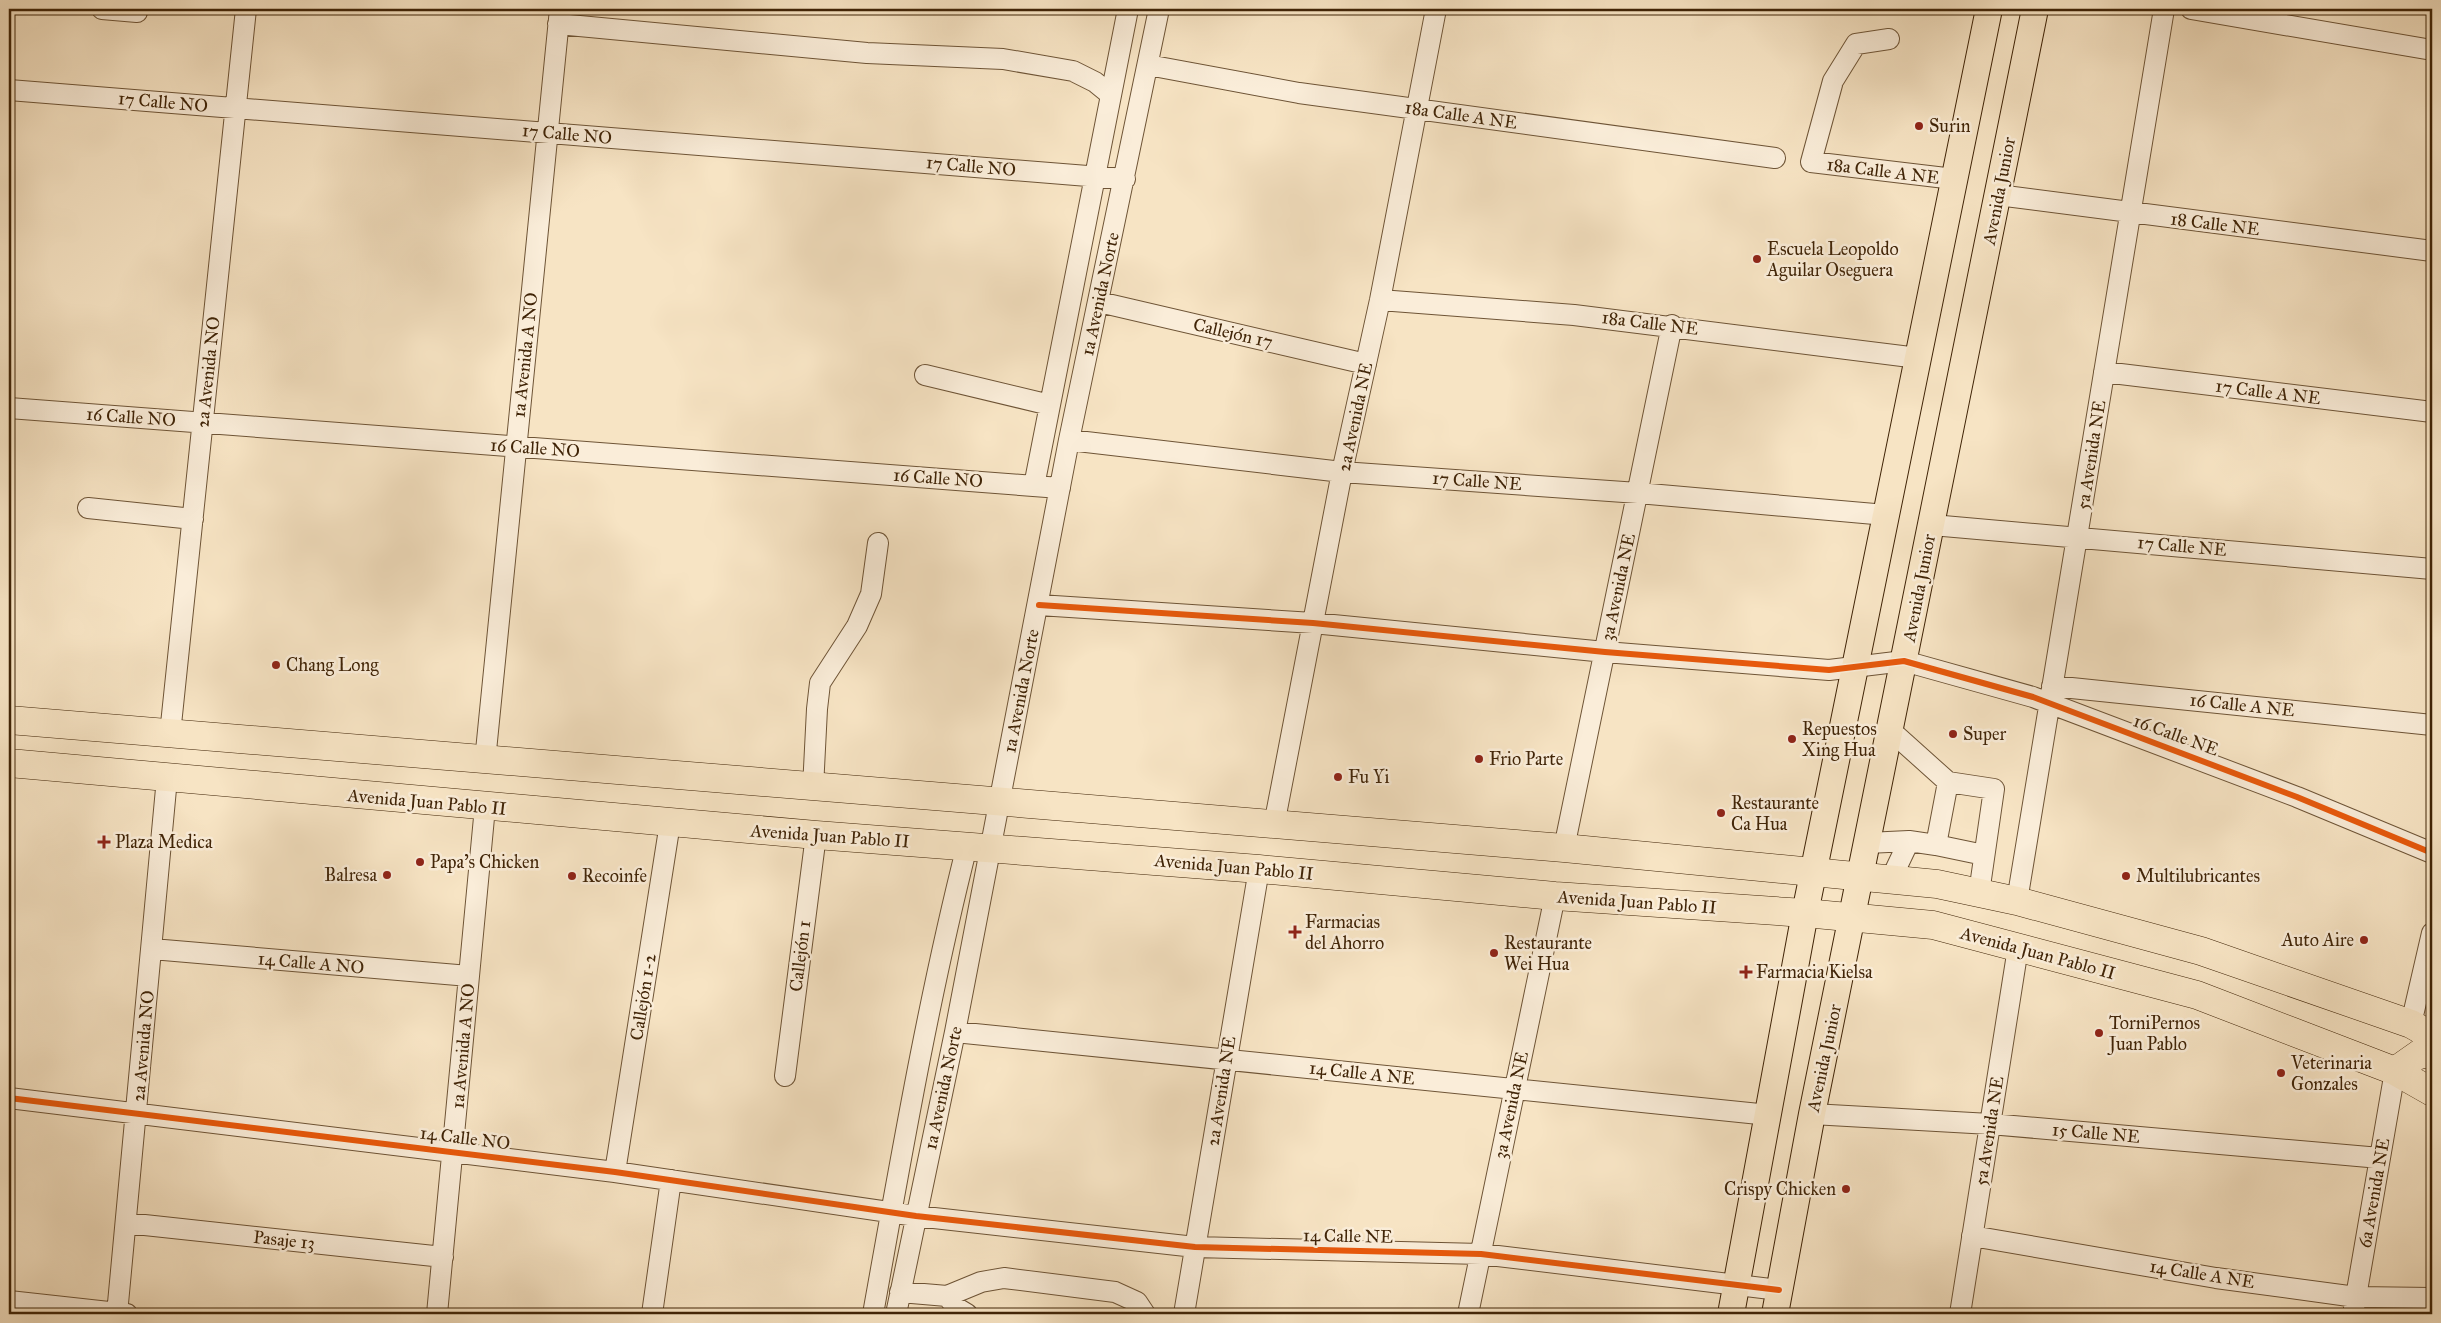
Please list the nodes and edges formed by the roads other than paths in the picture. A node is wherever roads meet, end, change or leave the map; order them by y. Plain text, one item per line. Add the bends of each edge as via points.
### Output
1 (102, 9) edge
2 (246, 9) edge
3 (1128, 9) edge
4 (1159, 9) edge
5 (1436, 9) edge
6 (1989, 9) edge
7 (2036, 9) edge
8 (2164, 9) edge
9 (2191, 9) edge
10 (137, 12) dead end
11 (559, 16) edge
12 (1122, 35) junction
13 (1889, 38) dead end
14 (1152, 42) junction
15 (2432, 50) edge
16 (1148, 66) junction
17 (9, 90) edge
18 (1111, 95) junction
19 (236, 108) junction
20 (1418, 109) junction
21 (547, 133) junction
22 (1775, 158) dead end
23 (1095, 176) junction
24 (1125, 178) junction
25 (1954, 179) junction
26 (1998, 196) junction
27 (2130, 214) junction
28 (2432, 251) edge
29 (1076, 270) junction
30 (1104, 277) junction
31 (1380, 300) junction
32 (1099, 302) junction
33 (1672, 326) junction
34 (1918, 358) junction
35 (1366, 364) junction
36 (2104, 372) junction
37 (925, 375) dead end
38 (1050, 405) junction
39 (9, 408) edge
40 (2432, 412) edge
41 (203, 422) junction
42 (1069, 440) junction
43 (516, 446) junction
44 (1342, 472) junction
45 (1034, 486) junction
46 (1060, 488) junction
47 (1638, 493) junction
48 (88, 508) dead end
49 (1886, 515) junction
50 (193, 519) junction
51 (1932, 525) junction
52 (2077, 537) junction
53 (878, 543) dead end
54 (2432, 569) edge
55 (1039, 605) junction
56 (1313, 623) junction
57 (1605, 652) junction
58 (1904, 661) junction
59 (1855, 668) junction
60 (2051, 695) junction
61 (9, 720) edge
62 (2432, 725) edge
63 (1890, 730) junction
64 (170, 734) junction
65 (485, 761) junction
66 (9, 763) edge
67 (168, 778) junction
68 (1948, 782) junction
69 (813, 788) junction
70 (999, 803) junction
71 (485, 807) junction
72 (670, 823) junction
73 (1274, 825) junction
74 (816, 835) junction
75 (1909, 841) junction
76 (1867, 843) junction
77 (1936, 845) junction
78 (978, 847) junction
79 (1564, 848) junction
80 (2432, 853) edge
81 (1984, 855) junction
82 (1259, 869) junction
83 (1814, 871) junction
84 (1861, 876) junction
85 (1891, 879) junction
86 (1979, 893) junction
87 (1555, 896) junction
88 (2017, 901) junction
89 (1805, 913) junction
90 (1852, 917) junction
91 (2432, 933) edge
92 (2018, 948) junction
93 (152, 949) junction
94 (469, 976) junction
95 (2422, 1030) edge
96 (954, 1032) junction
97 (2432, 1056) edge
98 (1226, 1060) junction
99 (2395, 1071) junction
100 (785, 1076) dead end
101 (1515, 1089) junction
102 (2432, 1092) edge
103 (9, 1098) edge
104 (1812, 1114) junction
105 (1769, 1115) junction
106 (137, 1116) junction
107 (1990, 1124) junction
108 (453, 1151) junction
109 (2380, 1158) junction
110 (615, 1172) junction
111 (671, 1180) junction
112 (891, 1212) junction
113 (916, 1216) junction
114 (126, 1223) junction
115 (1972, 1236) junction
116 (1195, 1247) junction
117 (1481, 1254) junction
118 (443, 1257) junction
119 (1738, 1283) junction
120 (900, 1292) junction
121 (948, 1296) junction
122 (2432, 1298) edge
123 (9, 1301) edge
124 (1777, 1302) edge
125 (2354, 1306) edge
126 (120, 1314) edge
127 (437, 1314) edge
128 (652, 1314) edge
129 (873, 1314) edge
130 (896, 1314) edge
131 (966, 1314) edge
132 (1145, 1314) edge
133 (1184, 1314) edge
134 (1468, 1314) edge
135 (1731, 1314) edge
136 (1960, 1314) edge

1 - 10 street
2 - 19 street, 2a Avenida NO
3 - 12 street
4 - 14 street, 1a Avenida Norte
5 - 20 street, 2a Avenida NE
6 - 25 main road
7 - 26 main road, Avenida Junior
8 - 27 street, 5a Avenida NE
9 - 15 street
11 - 18 street via 867,52 1003,60 1074,71
11 - 21 street, 1a Avenida A NO
12 - 14 street
12 - 18 street
13 - 25 street, 18a Calle A NE via 1856,44 1833,81 1811,162
14 - 16 street, 1a Avenida Norte
16 - 20 street, 18a Calle A NE via 1299,93
16 - 24 street, 1a Avenida Norte
17 - 19 street, 17 Calle NO
18 - 23 street
19 - 21 street, 17 Calle NO
19 - 41 street, 2a Avenida NO
20 - 22 street, 18a Calle A NE
20 - 31 street, 2a Avenida NE
21 - 23 street, 17 Calle NO
21 - 43 street, 1a Avenida A NO
23 - 24 street, 17 Calle NO
23 - 29 street
24 - 30 street, 1a Avenida Norte
25 - 34 main road
26 - 27 street, 18 Calle NE
26 - 51 main road, Avenida Junior
27 - 28 street, 18 Calle NE
27 - 36 street, 5a Avenida NE
29 - 30 street
29 - 38 street
30 - 32 street, 1a Avenida Norte
31 - 33 street, 18a Calle NE via 1521,309
31 - 35 street, 2a Avenida NE
32 - 35 street, Callejón 17
32 - 42 street, 1a Avenida Norte
33 - 34 street, 18a Calle NE
33 - 47 street, 3a Avenida NE
34 - 49 main road
35 - 44 street, 2a Avenida NE
36 - 40 street, 17 Calle A NE
36 - 52 street, 5a Avenida NE
37 - 38 street
38 - 45 street
39 - 41 street, 16 Calle NO
41 - 43 street, 16 Calle NO
41 - 50 street, 2a Avenida NO
42 - 44 street, 17 Calle NE
42 - 46 street, 1a Avenida Norte
43 - 45 street, 16 Calle NO
43 - 65 street, 1a Avenida A NO
44 - 47 street, 17 Calle NE
44 - 56 street, 2a Avenida NE
45 - 46 street, 16 Calle NO
46 - 55 street, 1a Avenida Norte
47 - 49 street, 17 Calle NE
47 - 57 street, 3a Avenida NE
48 - 50 street
49 - 59 main road
50 - 64 street, 2a Avenida NO
51 - 52 street, 17 Calle NE
51 - 58 main road, Avenida Junior
52 - 54 street, 17 Calle NE
52 - 60 street, 5a Avenida NE
53 - 69 street via 871,594 857,626 820,683
55 - 56 street
55 - 70 street, 1a Avenida Norte
56 - 57 street
56 - 73 street, 2a Avenida NE
57 - 59 street via 1829,670
57 - 79 street, 3a Avenida NE
58 - 59 street
58 - 60 street, 16 Calle NE via 2033,697
58 - 63 main road, Avenida Junior
59 - 83 main road
60 - 62 street, 16 Calle A NE
60 - 80 street, 16 Calle NE
60 - 88 street, 5a Avenida NE
61 - 64 highway
63 - 68 street
63 - 76 main road, Avenida Junior
64 - 65 highway
65 - 69 highway
66 - 67 highway, Avenida Juan Pablo II
67 - 71 highway, Avenida Juan Pablo II
67 - 93 street, 2a Avenida NO
68 - 77 street
68 - 81 street via 1994,789
69 - 70 highway
70 - 73 highway
70 - 78 street, 1a Avenida Norte
71 - 72 highway, Avenida Juan Pablo II
71 - 94 street, 1a Avenida A NO
72 - 74 highway, Avenida Juan Pablo II
72 - 110 street, Callejón 1-2
73 - 79 highway
74 - 78 highway, Avenida Juan Pablo II
74 - 100 street, Callejón 1
75 - 76 street
75 - 77 street
75 - 85 street
76 - 84 main road, Avenida Junior
77 - 81 street
78 - 82 highway, Avenida Juan Pablo II
78 - 96 street, 1a Avenida Norte
78 - 112 street via 936,985
79 - 83 highway
81 - 86 street
82 - 87 highway, Avenida Juan Pablo II
82 - 98 street, 2a Avenida NE
83 - 84 highway
83 - 89 main road
84 - 85 highway
84 - 90 main road, Avenida Junior
85 - 86 highway
86 - 88 highway
87 - 89 highway, Avenida Juan Pablo II
87 - 101 street, 3a Avenida NE
88 - 95 highway via 2201,951
89 - 90 highway, Avenida Juan Pablo II
89 - 105 main road
90 - 92 highway, Avenida Juan Pablo II via 1933,926
90 - 104 main road, Avenida Junior
91 - 95 street
92 - 99 highway, Avenida Juan Pablo II via 2197,995
92 - 107 street, 5a Avenida NE
93 - 94 street, 14 Calle A NO
93 - 106 street, 2a Avenida NO
94 - 108 street, 1a Avenida A NO
96 - 98 street, 14 Calle A NE
96 - 113 street, 1a Avenida Norte
97 - 99 highway via 2422,1052
98 - 101 street, 14 Calle A NE
98 - 116 street, 2a Avenida NE
99 - 102 highway, Avenida Juan Pablo II
99 - 109 street, 6a Avenida NE
101 - 105 street, 14 Calle A NE
101 - 117 street, 3a Avenida NE
103 - 106 street, 14 Calle NO
104 - 107 street, 15 Calle NE
104 - 124 main road, Avenida Junior
105 - 119 main road
106 - 108 street, 14 Calle NO
106 - 114 street, 2a Avenida NO
107 - 109 street, 15 Calle NE
107 - 115 street, 5a Avenida NE
108 - 110 street, 14 Calle NO
108 - 118 street, 1a Avenida A NO
109 - 125 street, 6a Avenida NE
110 - 111 street, 14 Calle NO
111 - 112 street, 14 Calle NO
111 - 128 street
112 - 113 street, 14 Calle NO
112 - 129 street
113 - 116 street, 14 Calle NE
113 - 120 street, 1a Avenida Norte
114 - 118 street, Pasaje 13
114 - 126 street, 2a Avenida NO
115 - 125 street, 14 Calle A NE via 2216,1278
115 - 136 street, 5a Avenida NE
116 - 117 street, 14 Calle NE
116 - 133 street, 2a Avenida NE
117 - 119 street, 14 Calle NE
117 - 134 street, 3a Avenida NE
118 - 127 street, 1a Avenida A NO
119 - 124 street, 14 Calle NE
119 - 135 main road
120 - 121 street
120 - 130 street, 1a Avenida Norte
121 - 131 street
121 - 132 street via 981,1282 1004,1278 1115,1292 1137,1302
122 - 125 street, 14 Calle A NE
123 - 126 street

